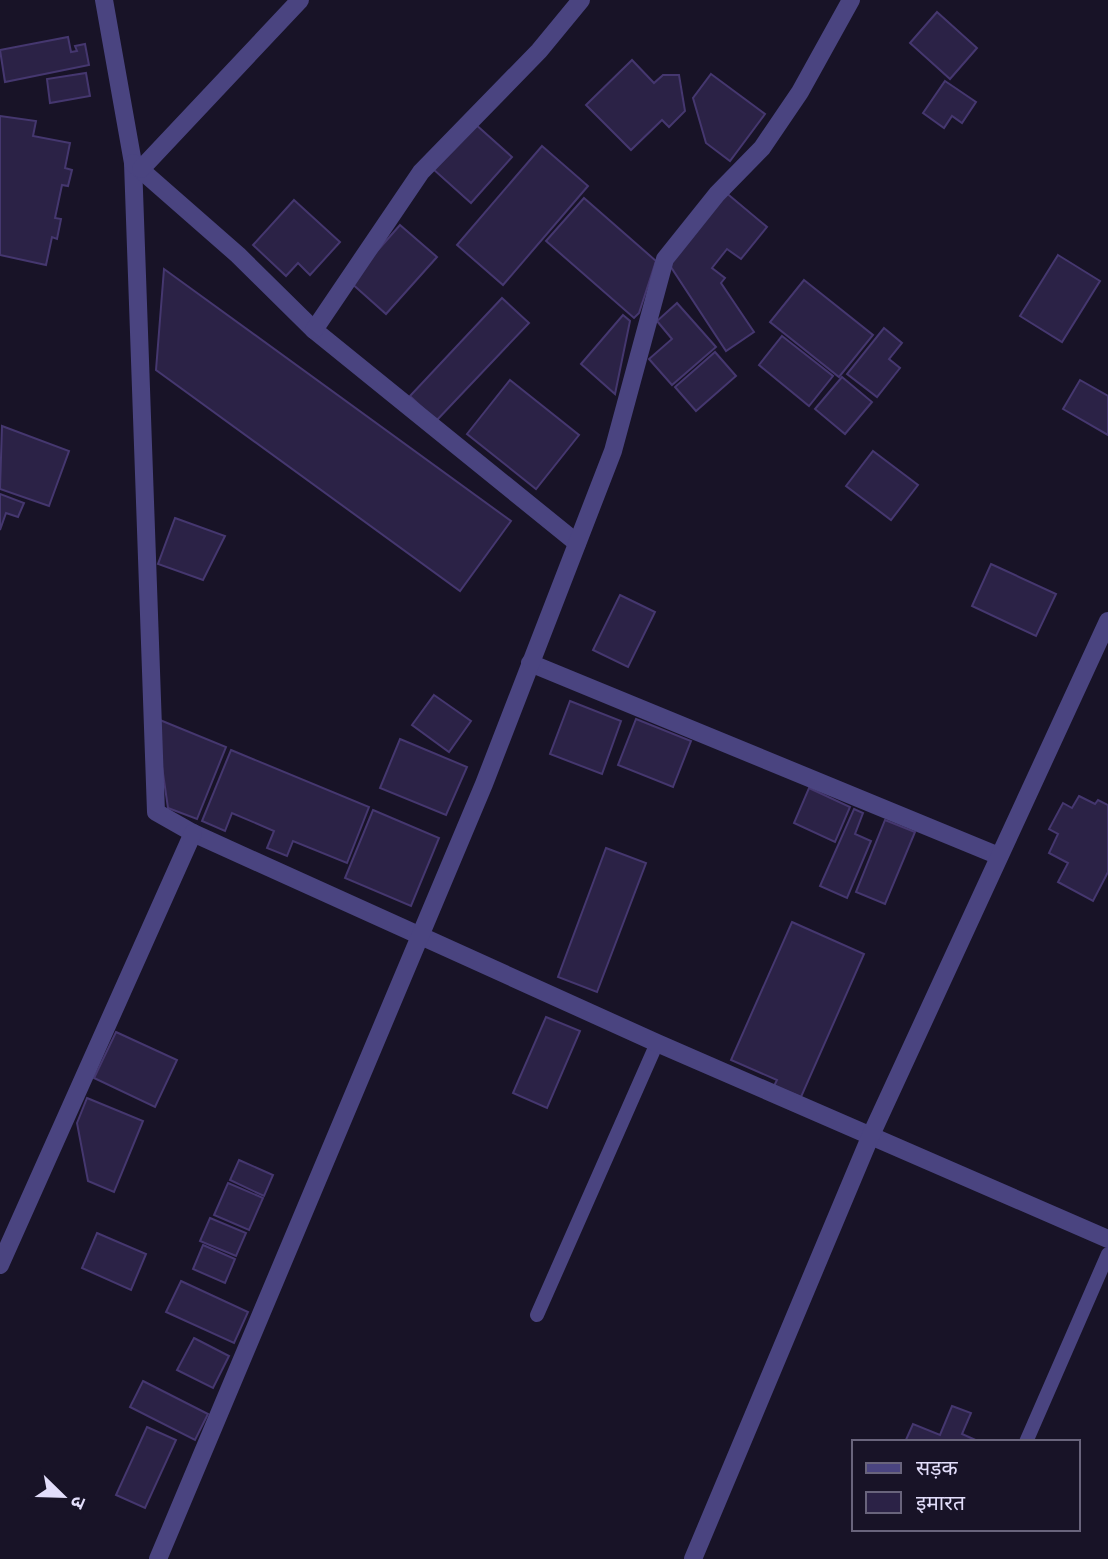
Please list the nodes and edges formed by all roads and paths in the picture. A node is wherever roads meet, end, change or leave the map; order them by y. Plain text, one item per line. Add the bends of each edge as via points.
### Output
1 (104, 0) edge
2 (300, 0) edge
3 (581, 0) edge
4 (851, 0) edge
5 (137, 166) junction
6 (314, 330) junction
7 (577, 543) junction
8 (1108, 621) edge
9 (530, 663) junction
10 (193, 834) junction
11 (999, 856) junction
12 (422, 937) junction
13 (657, 1043) junction
14 (871, 1135) junction
15 (1108, 1239) edge
16 (1108, 1254) edge
17 (0, 1265) edge
18 (537, 1314) dead end
19 (1027, 1440) edge
20 (158, 1559) edge
21 (693, 1559) edge

1 - 5 street
2 - 5 street
3 - 6 street via 539,51 421,172
4 - 7 street via 800,92 762,148 717,194 665,259 616,440
5 - 6 street
5 - 10 street via 155,809
6 - 7 street
7 - 9 street
8 - 11 street
9 - 11 street
9 - 12 street
10 - 12 street
10 - 17 street
11 - 14 street
12 - 13 street
12 - 20 street
13 - 14 street
13 - 18 lane
14 - 15 street
14 - 21 street
16 - 19 lane

